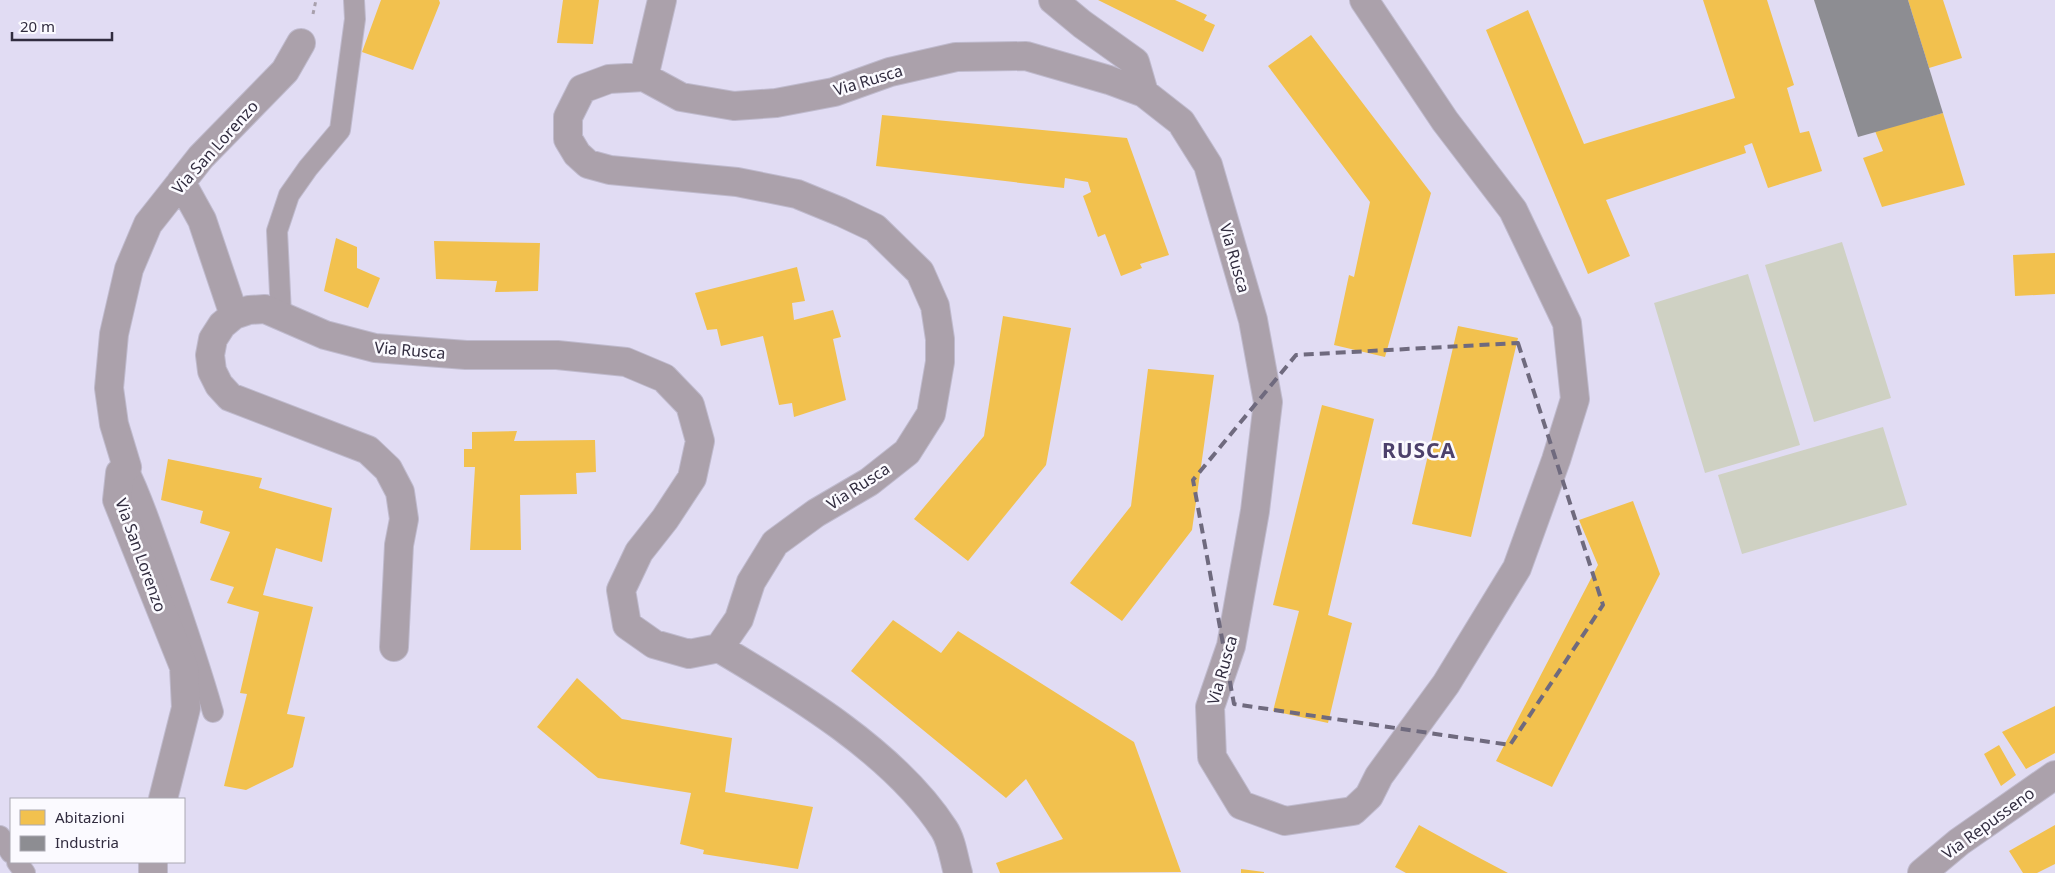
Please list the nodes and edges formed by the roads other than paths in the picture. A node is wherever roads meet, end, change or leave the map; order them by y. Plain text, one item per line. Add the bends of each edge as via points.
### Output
1 (354, 0) edge
2 (662, 0) edge
3 (1054, 0) edge
4 (1364, 0) edge
5 (300, 43) dead end
6 (644, 77) junction
7 (1144, 93) junction
8 (181, 182) junction
9 (281, 314) junction
10 (234, 315) junction
11 (128, 468) junction
12 (394, 647) dead end
13 (719, 648) junction
14 (213, 712) dead end
15 (2055, 775) edge
16 (163, 798) edge
17 (0, 836) edge
18 (10, 851) edge
19 (958, 873) edge
20 (1922, 873) edge

1 - 9 lane via 355,19 340,130 289,195 277,232
2 - 6 street
3 - 7 street via 1135,62
4 - 7 street, Via Rusca via 1445,121 1513,210 1567,323 1575,399 1517,568 1446,684 1379,776 1369,796 1353,811 1285,822 1241,805 1212,757 1210,707 1231,646 1255,511 1268,402 1253,320 1208,165 1181,122
5 - 8 street, Via San Lorenzo via 285,70 201,156
6 - 7 street, Via Rusca via 681,97 734,106 776,104 834,92 890,72 956,57 1026,56
6 - 13 street, Via Rusca via 609,79 582,89 568,117 568,139 588,164 610,170 737,182 798,194 876,228 920,272 935,306 940,339 940,362 931,414 908,452 869,482 816,513 774,543 752,582 739,619
8 - 10 street via 202,220
8 - 11 street, Via San Lorenzo via 148,224 129,269 114,334 109,388 114,424
9 - 10 street, Via Rusca via 265,309
9 - 13 street, Via Rusca via 324,335 375,348 626,362 664,378 690,405 700,441 692,478 639,552 621,590 627,625 654,644 689,654
10 - 12 street via 213,339 210,355 212,371 230,397 368,450 388,469 400,492 404,518 399,545
11 - 14 lane via 199,662
11 - 16 street, Via San Lorenzo via 120,473 117,500 184,667 186,708
13 - 19 street via 778,683 837,724 882,761 922,800 945,831
15 - 20 street, Via Repusseno via 1959,842
17 - 18 lane

